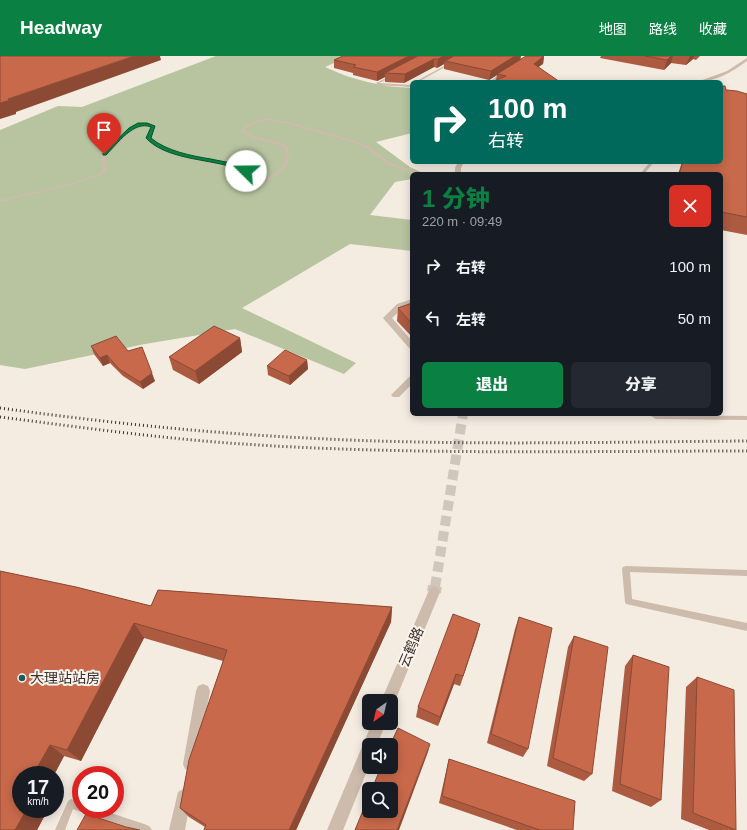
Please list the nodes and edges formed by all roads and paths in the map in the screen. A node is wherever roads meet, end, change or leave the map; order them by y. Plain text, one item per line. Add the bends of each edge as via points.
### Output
1 (464, 56) edge
2 (747, 59) edge
3 (508, 71) edge
4 (397, 73) edge
5 (420, 80) edge
6 (493, 80) edge
7 (705, 80) edge
8 (410, 85) edge
9 (650, 164) edge
10 (415, 172) edge
11 (644, 172) edge
12 (0, 201) edge
13 (410, 302) edge
14 (410, 344) edge
15 (410, 381) edge
16 (396, 395) dead end
17 (654, 416) edge
18 (747, 418) edge
19 (747, 573) edge
20 (434, 592) tunnel mouth
21 (747, 627) edge
22 (203, 691) dead end
23 (391, 694) edge
24 (362, 765) edge
25 (72, 804) edge
26 (112, 818) edge
27 (60, 830) edge
28 (147, 830) edge
29 (177, 830) edge
30 (335, 830) edge

1 - 5 lane
2 - 7 street via 729,72
3 - 6 lane
4 - 8 lane via 377,83
9 - 11 lane
10 - 12 lane via 389,164 369,148 355,142 288,122 267,119 250,124 243,132 286,147 286,161 278,173 259,181 249,182 245,178 246,171 239,167 194,158 156,145 148,138 154,127 142,124 130,129 103,155 105,168 100,174
13 - 14 street via 400,306 387,318
15 - 16 street
17 - 18 lane
19 - 21 lane via 626,569 628,602
20 - 23 street, 云鹤路
22 - 29 street
24 - 30 street
25 - 27 lane
26 - 28 lane

